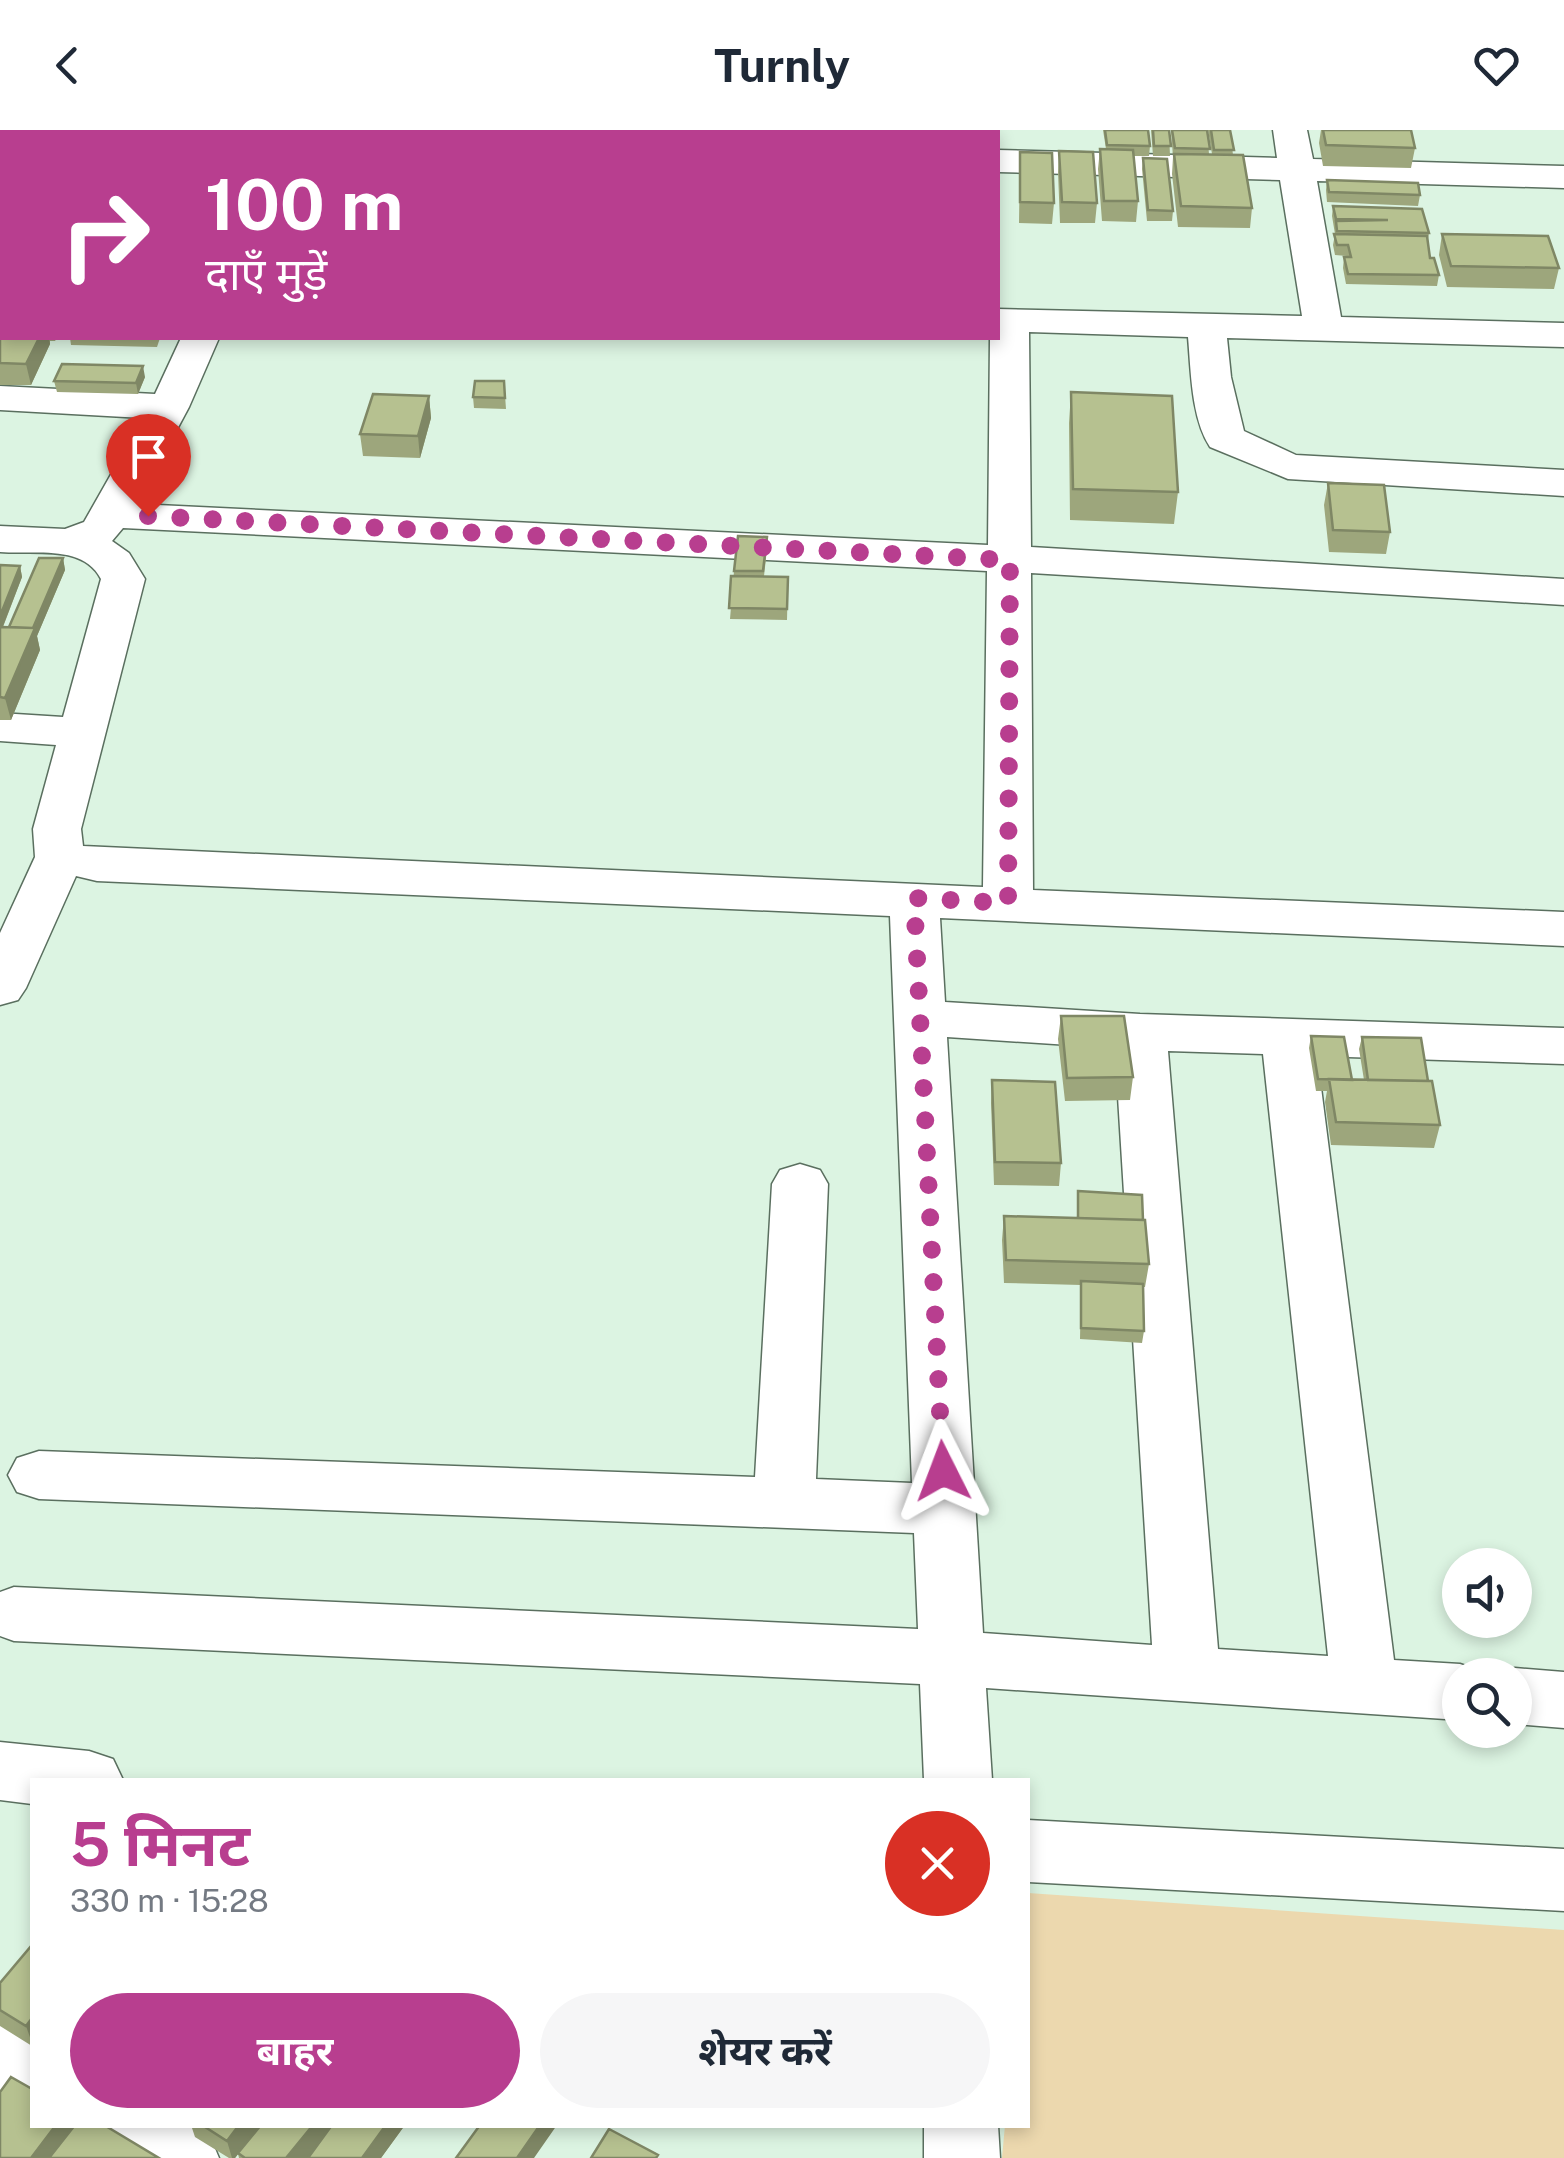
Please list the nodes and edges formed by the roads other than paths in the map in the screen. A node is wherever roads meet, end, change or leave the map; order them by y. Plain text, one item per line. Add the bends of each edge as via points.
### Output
1 (1290, 130) edge
2 (1099, 147) edge
3 (1000, 161) edge
4 (1295, 169) junction
5 (1564, 176) edge
6 (1004, 320) edge
7 (1207, 326) junction
8 (1324, 330) junction
9 (1564, 336) edge
10 (199, 340) edge
11 (0, 398) edge
12 (169, 407) junction
13 (1564, 483) edge
14 (57, 533) edge
15 (1010, 560) junction
16 (1564, 592) edge
17 (0, 727) edge
18 (84, 733) junction
19 (60, 857) junction
20 (914, 898) junction
21 (1008, 903) junction
22 (1564, 929) edge
23 (0, 988) edge
24 (920, 1018) junction
25 (1140, 1032) junction
26 (1288, 1037) junction
27 (1564, 1046) edge
28 (800, 1184) dead end
29 (38, 1474) dead end
30 (784, 1503) junction
31 (945, 1509) junction
32 (14, 1614) dead end
33 (953, 1658) junction
34 (1187, 1676) junction
35 (1364, 1684) junction
36 (1442, 1690) edge
37 (1532, 1697) edge
38 (1564, 1700) edge
39 (0, 1771) edge
40 (69, 1778) edge
41 (958, 1778) edge
42 (1030, 1851) edge
43 (1564, 1880) edge
44 (0, 2055) edge
45 (30, 2073) edge
46 (128, 2128) edge
47 (962, 2128) edge
48 (181, 2158) edge
49 (962, 2158) edge

1 - 4 street
2 - 3 street
2 - 4 street
4 - 5 street
4 - 8 street
6 - 7 street
6 - 15 street
7 - 8 street
7 - 13 street via 1225,438 1260,456 1288,467 1343,473
8 - 9 street
10 - 12 street
11 - 12 street
12 - 14 street
14 - 15 street
14 - 18 street via 114,562 123,579
15 - 16 street
15 - 21 street
17 - 18 street
18 - 19 street via 57,829
19 - 20 street via 97,864
19 - 23 street
20 - 21 street
20 - 24 street
21 - 22 street
24 - 25 street
24 - 31 street
25 - 26 street
25 - 34 street
26 - 27 street
26 - 35 street
28 - 30 street
29 - 30 street
30 - 31 street
31 - 33 street
32 - 33 street
33 - 34 street
33 - 41 street
34 - 35 street
35 - 36 street
37 - 38 street
39 - 40 street
42 - 43 street
44 - 45 street
46 - 48 street
47 - 49 street

